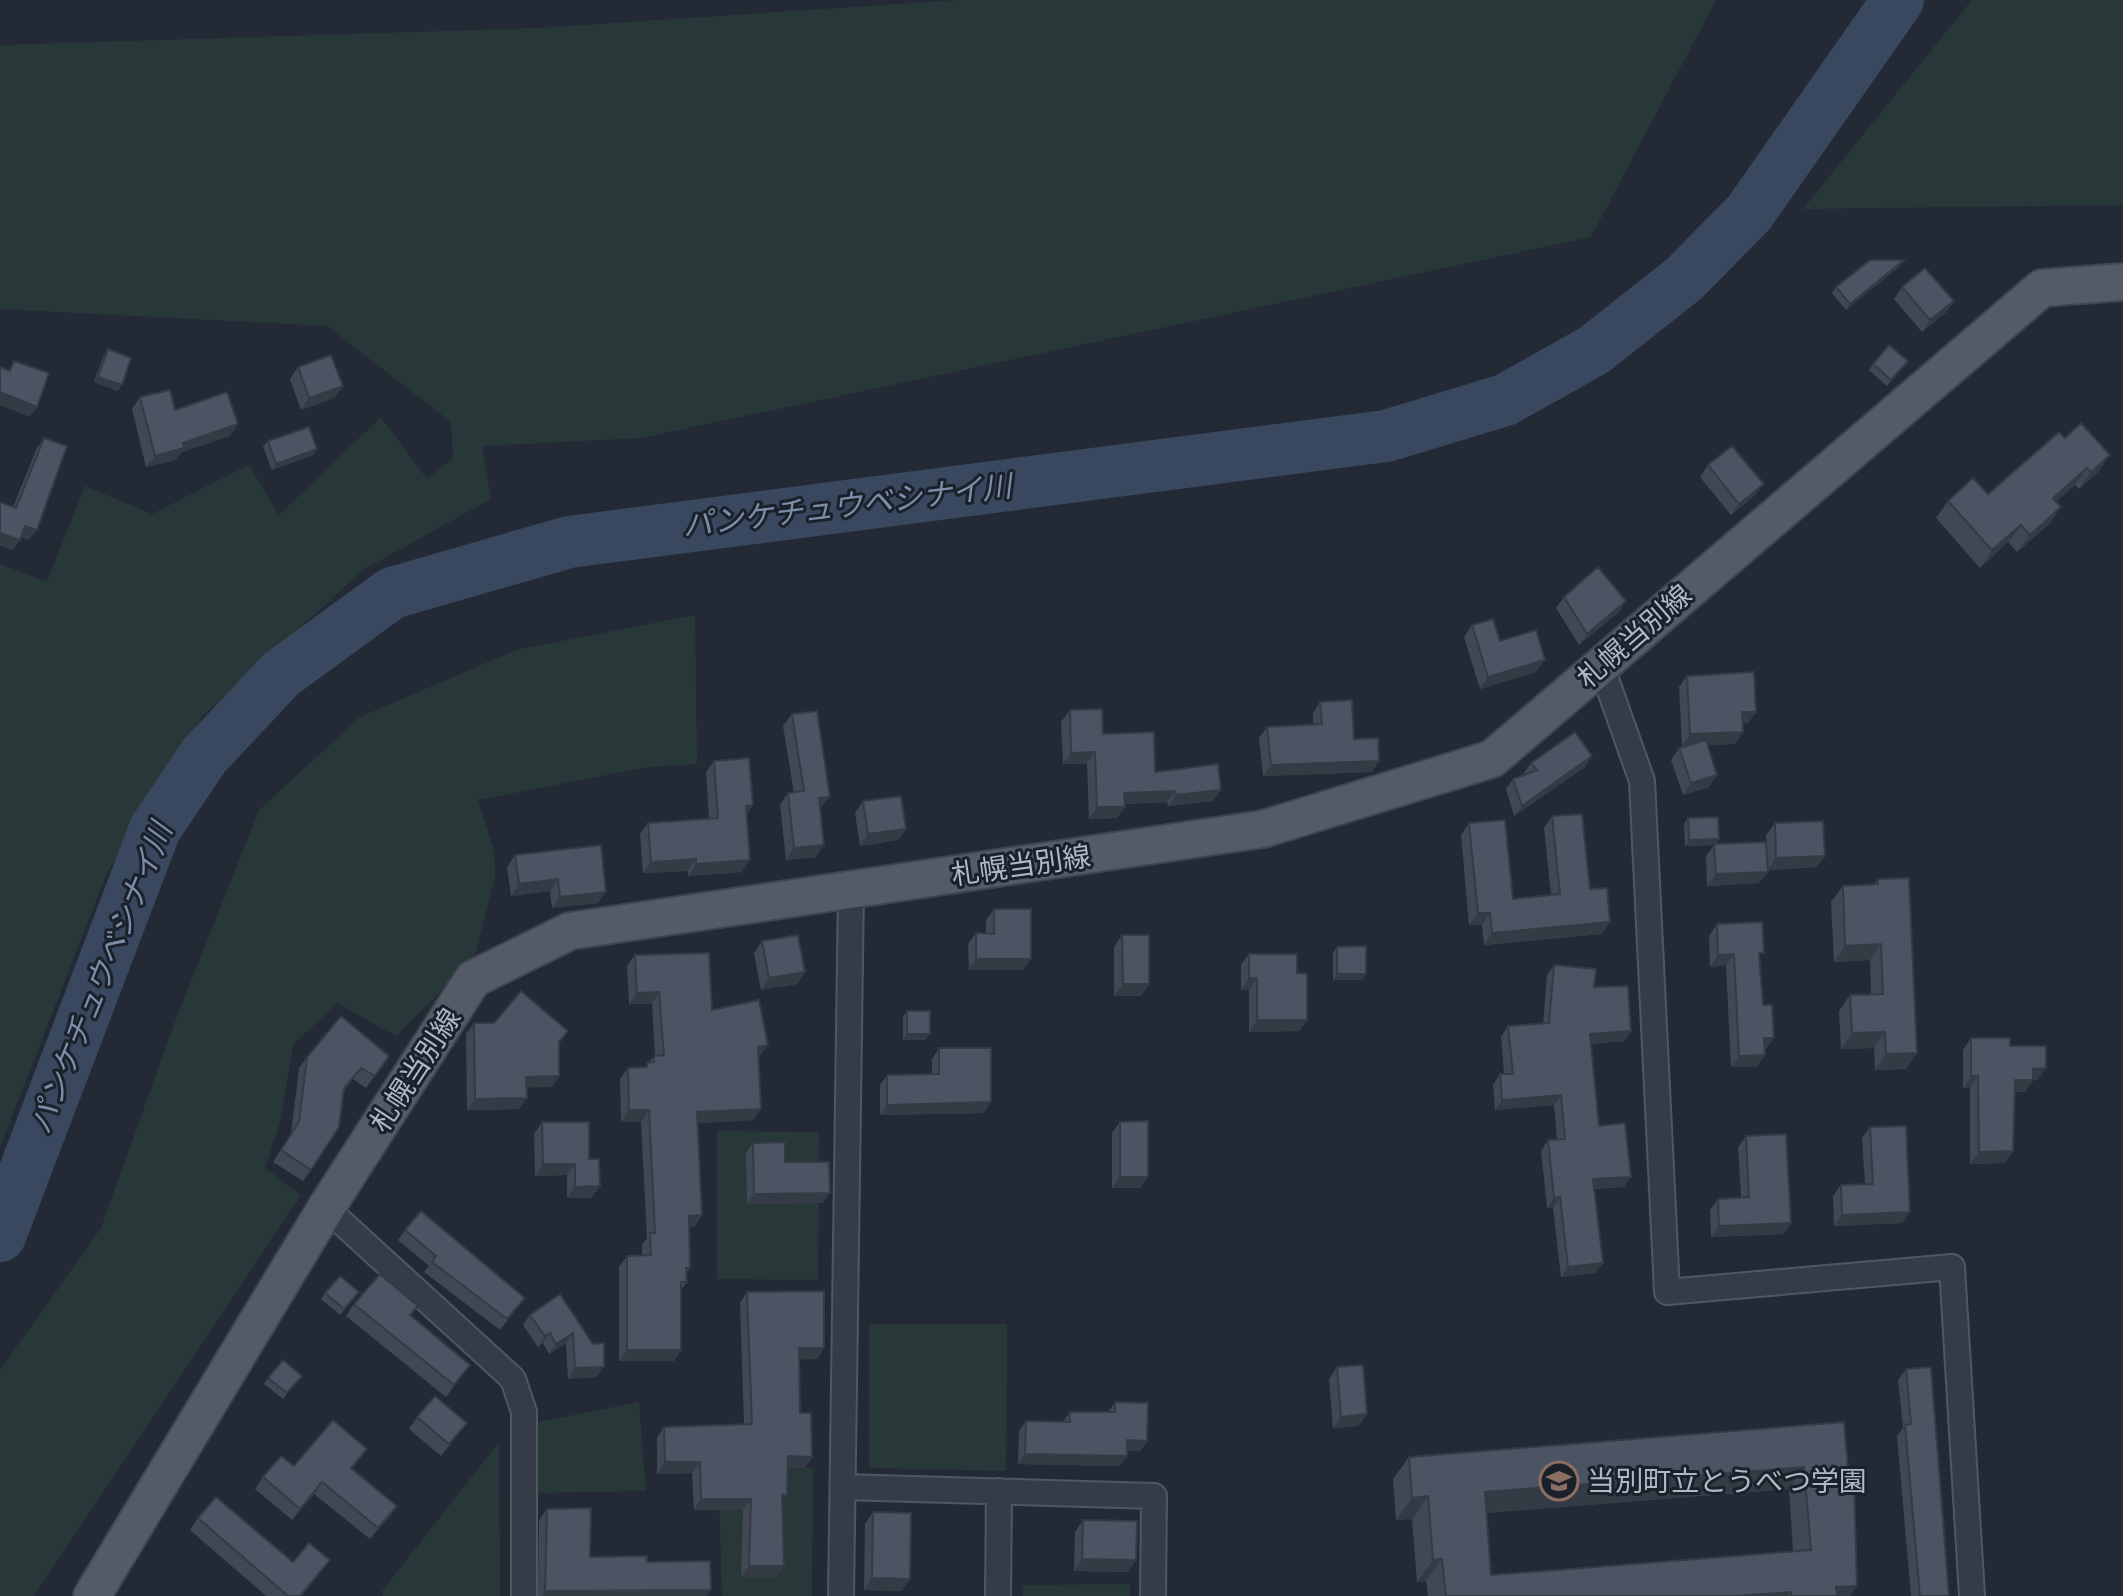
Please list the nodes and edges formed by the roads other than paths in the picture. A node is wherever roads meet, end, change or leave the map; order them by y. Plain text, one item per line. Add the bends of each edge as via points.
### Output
1 (2123, 282) edge
2 (1601, 665) junction
3 (851, 890) junction
4 (326, 1208) junction
5 (843, 1487) junction
6 (999, 1491) junction
7 (92, 1596) edge
8 (524, 1596) edge
9 (841, 1596) edge
10 (998, 1596) edge
11 (1153, 1596) edge
12 (1972, 1596) edge

1 - 2 main road, 札幌当別線 via 2042,288
2 - 3 main road, 札幌当別線 via 1492,759 1263,829
2 - 12 street via 1642,781 1667,1292 1952,1267
3 - 4 main road, 札幌当別線 via 570,931 473,979
3 - 5 street
4 - 7 main road, 札幌当別線
4 - 8 street via 513,1379 524,1412
5 - 6 street
5 - 9 street
6 - 10 street
6 - 11 street via 1154,1496

